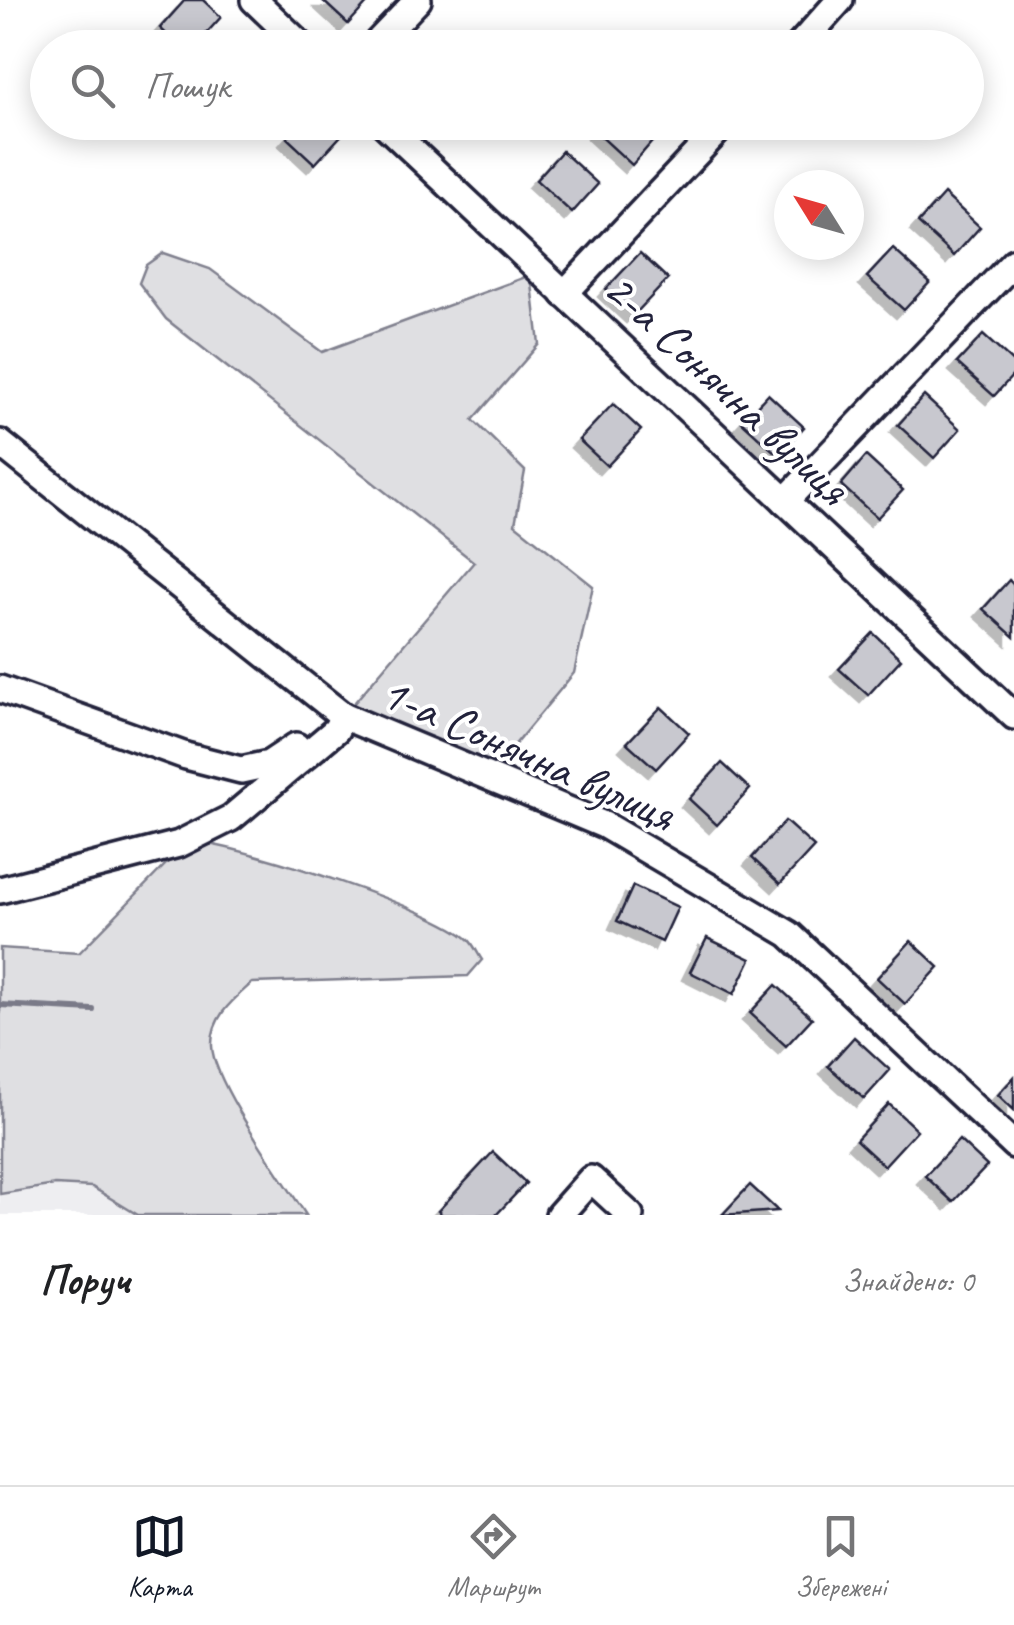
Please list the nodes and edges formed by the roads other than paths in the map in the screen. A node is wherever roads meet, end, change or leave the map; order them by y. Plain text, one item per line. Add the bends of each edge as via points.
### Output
1 (254, 0) edge
2 (418, 0) edge
3 (840, 0) edge
4 (285, 30) edge
5 (389, 30) edge
6 (813, 30) edge
7 (401, 140) edge
8 (709, 140) edge
9 (1014, 262) edge
10 (564, 294) junction
11 (0, 443) edge
12 (785, 501) junction
13 (0, 689) edge
14 (1013, 714) edge
15 (343, 716) junction
16 (0, 890) edge
17 (1014, 1144) edge
18 (559, 1215) edge
19 (630, 1215) edge

1 - 4 street
2 - 5 street
3 - 6 street
7 - 10 street, 2-а Сонячна вулиця
8 - 10 street
9 - 12 street
10 - 12 street, 2-а Сонячна вулиця
11 - 15 street, 1-а Сонячна вулиця
12 - 14 street, 2-а Сонячна вулиця
13 - 15 street via 242,770 269,764
15 - 16 street via 336,730 231,818 179,844
15 - 17 street, 1-а Сонячна вулиця via 604,825 790,934
18 - 19 street via 591,1179

